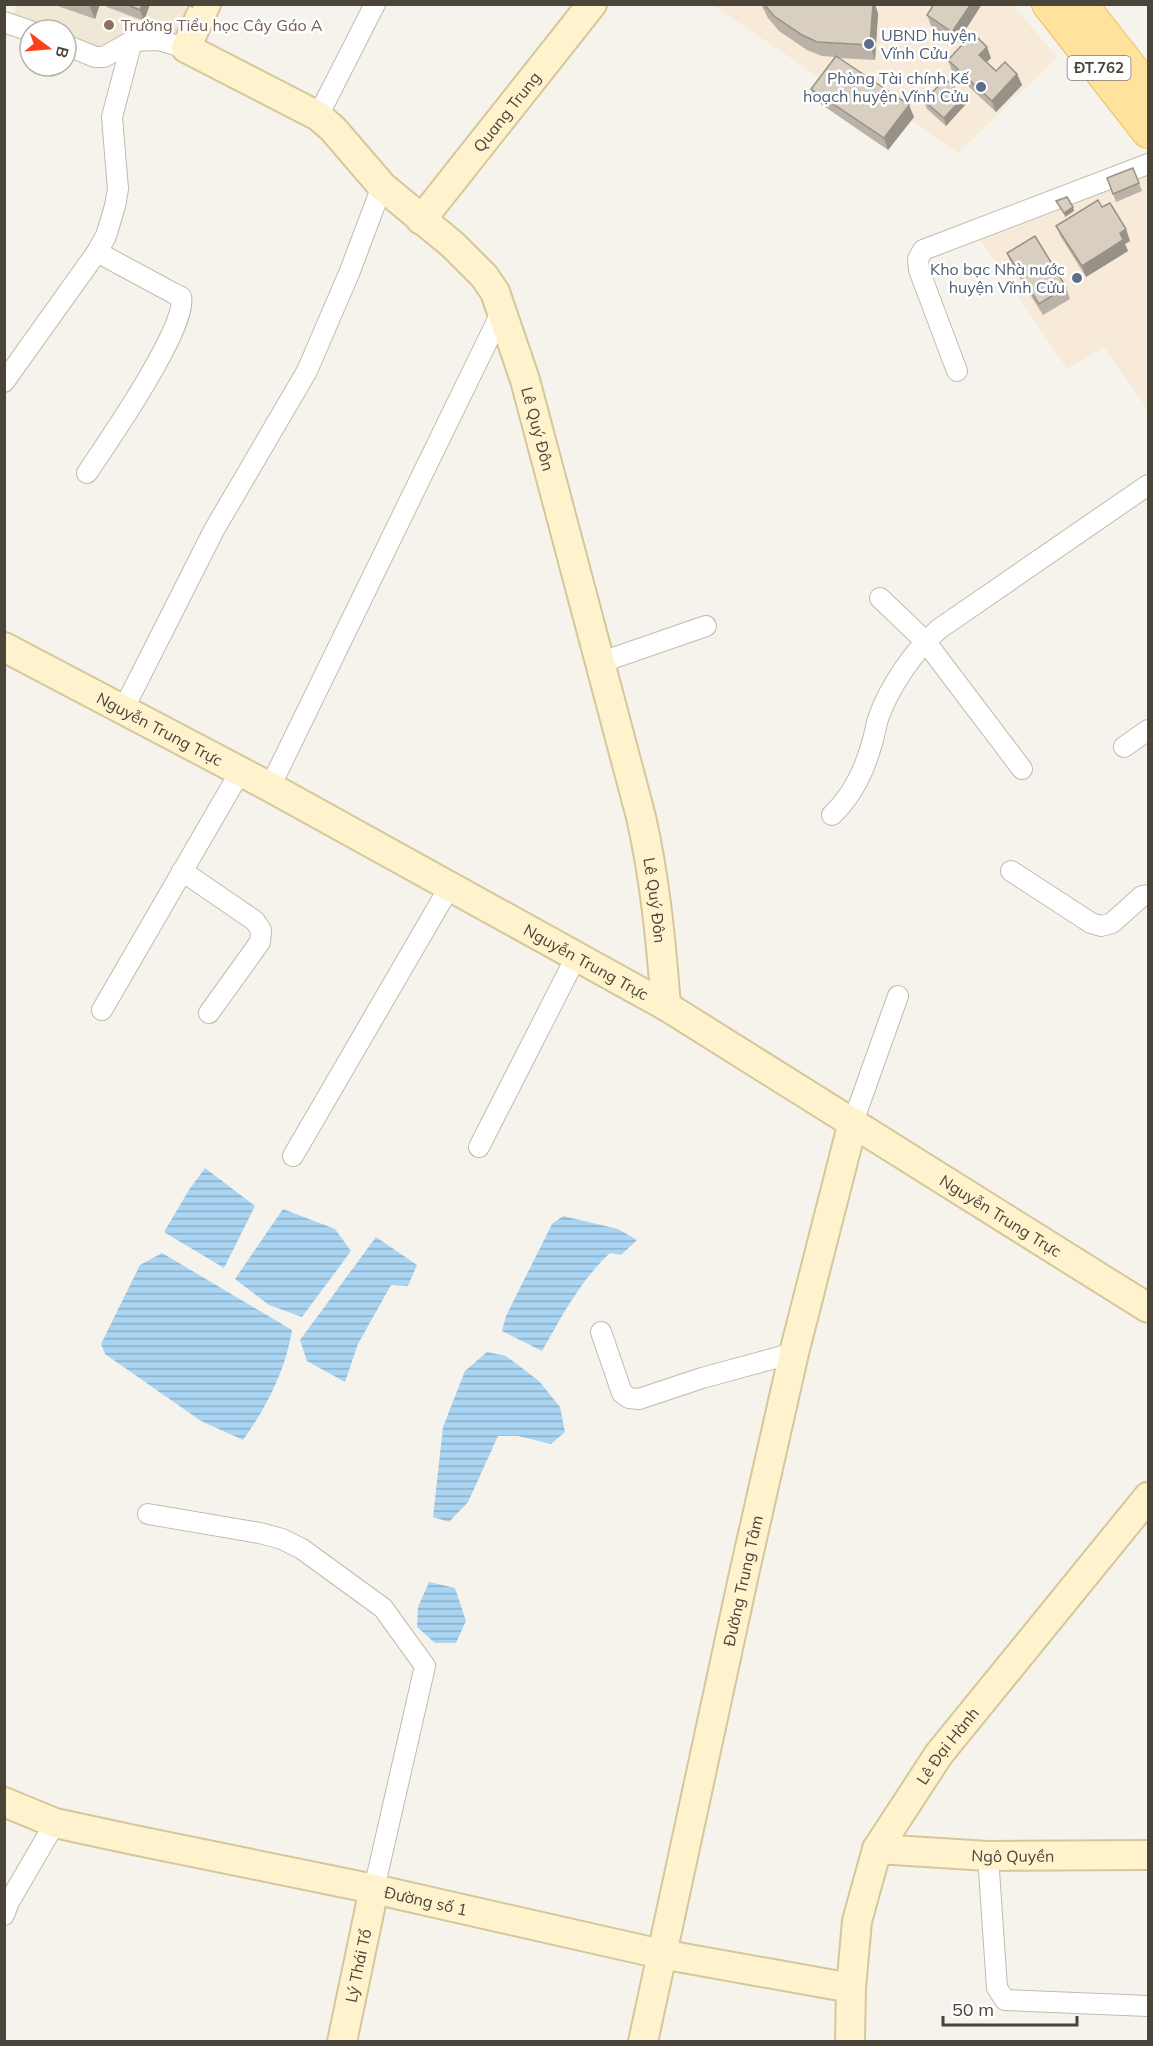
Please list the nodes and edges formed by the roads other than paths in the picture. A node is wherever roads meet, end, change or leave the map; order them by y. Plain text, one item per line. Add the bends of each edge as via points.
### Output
1 (206, 4) edge
2 (375, 4) edge
3 (592, 4) edge
4 (1048, 4) edge
5 (1081, 4) edge
6 (572, 16) edge
7 (132, 40) junction
8 (186, 48) junction
9 (78, 50) edge
10 (1149, 89) edge
11 (318, 116) junction
12 (1149, 132) edge
13 (1149, 164) edge
14 (382, 186) junction
15 (421, 220) junction
16 (97, 252) junction
17 (502, 311) junction
18 (957, 371) dead end
19 (4, 382) edge
20 (87, 474) dead end
21 (1149, 485) edge
22 (880, 598) dead end
23 (706, 626) dead end
24 (926, 641) junction
25 (4, 647) edge
26 (599, 663) junction
27 (123, 710) junction
28 (1149, 730) edge
29 (1124, 747) dead end
30 (1022, 769) dead end
31 (240, 771) junction
32 (270, 787) junction
33 (832, 814) dead end
34 (182, 871) junction
35 (1011, 871) dead end
36 (450, 886) junction
37 (1149, 895) edge
38 (577, 955) junction
39 (898, 996) dead end
40 (666, 1006) junction
41 (102, 1010) dead end
42 (208, 1013) dead end
43 (853, 1122) junction
44 (479, 1147) dead end
45 (293, 1156) dead end
46 (1149, 1308) edge
47 (601, 1332) dead end
48 (794, 1353) junction
49 (1149, 1497) edge
50 (148, 1514) dead end
51 (4, 1802) edge
52 (55, 1823) junction
53 (877, 1850) junction
54 (1149, 1855) edge
55 (988, 1856) junction
56 (374, 1889) junction
57 (4, 1915) edge
58 (661, 1954) junction
59 (851, 1988) junction
60 (1149, 2006) edge
61 (342, 2042) edge
62 (643, 2042) edge
63 (850, 2042) edge

1 - 8 street
2 - 11 street
3 - 6 street, Quang Trung
4 - 12 main road, ĐT.762
5 - 10 main road, ĐT.762
6 - 15 street, Quang Trung
7 - 8 street via 158,40
7 - 9 street via 104,57
7 - 16 street via 112,117 116,206
8 - 11 street, Lê Quý Đôn
11 - 14 street, Lê Quý Đôn
13 - 18 street via 923,250 918,259 919,270
14 - 15 street, Lê Quý Đôn
14 - 27 street via 307,371 214,530
15 - 17 street, Lê Quý Đôn via 484,276
16 - 19 street
16 - 20 street via 181,297 182,302 158,363
17 - 26 street, Lê Quý Đôn via 525,380
17 - 32 street
21 - 24 street
22 - 24 street
23 - 26 street
24 - 30 street
24 - 33 street via 886,698 867,761 852,791
25 - 27 street, Nguyễn Trung Trực
26 - 40 street, Lê Quý Đôn via 651,863
27 - 31 street, Nguyễn Trung Trực
28 - 29 street
31 - 32 street, Nguyễn Trung Trực
31 - 34 street
32 - 36 street, Nguyễn Trung Trực
34 - 41 street
34 - 42 street via 255,921 261,930 260,942
35 - 37 street via 1101,926 1112,923 1142,896
36 - 38 street, Nguyễn Trung Trực
36 - 45 street
38 - 40 street, Nguyễn Trung Trực
38 - 44 street
39 - 43 street
40 - 43 street, Nguyễn Trung Trực
43 - 46 street, Nguyễn Trung Trực
43 - 48 street, Đường Trung Tâm
47 - 48 street via 622,1393 629,1398 639,1399
48 - 58 street, Đường Trung Tâm
49 - 53 street, Lê Đại Hành via 939,1754
50 - 56 street via 260,1533 302,1549 383,1608 425,1666
51 - 52 street, Đường số 1
52 - 56 street, Đường số 1
52 - 57 street
53 - 55 street, Ngô Quyền
53 - 59 street, Lê Đại Hành via 857,1921
54 - 55 street, Ngô Quyền
55 - 60 street via 997,1988 1005,2000
56 - 58 street, Đường số 1
56 - 61 street, Lý Thái Tổ
58 - 59 street, Đường số 1
58 - 62 street, Đường Trung Tâm
59 - 63 street, Lê Đại Hành

